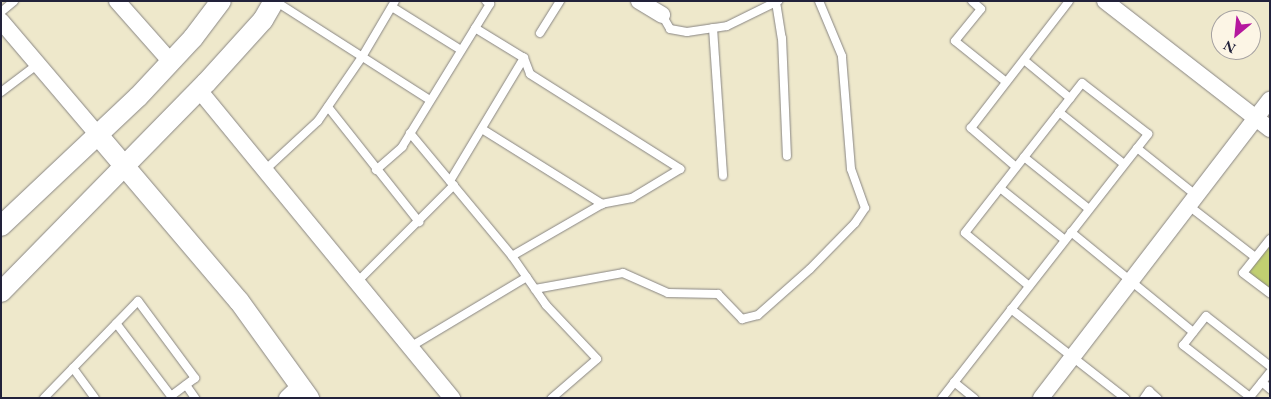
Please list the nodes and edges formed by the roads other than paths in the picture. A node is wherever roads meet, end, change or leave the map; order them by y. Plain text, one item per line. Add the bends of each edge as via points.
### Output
1 (14, 1) edge
2 (117, 1) edge
3 (221, 1) edge
4 (274, 1) edge
5 (486, 1) edge
6 (560, 1) edge
7 (639, 1) edge
8 (819, 1) edge
9 (972, 1) edge
10 (1069, 1) edge
11 (1105, 1) edge
12 (777, 2) edge
13 (394, 4) edge
14 (1, 12) edge
15 (662, 15) joint
16 (1, 21) edge
17 (475, 28) junction
18 (713, 28) junction
19 (540, 33) dead end
20 (461, 50) junction
21 (362, 57) junction
22 (524, 58) junction
23 (1024, 60) junction
24 (171, 62) junction
25 (38, 64) junction
26 (1006, 82) junction
27 (199, 90) junction
28 (1, 92) edge
29 (1070, 98) junction
30 (430, 100) junction
31 (1270, 100) edge
32 (328, 107) junction
33 (1059, 112) junction
34 (1256, 118) junction
35 (1270, 128) edge
36 (482, 129) junction
37 (410, 133) junction
38 (98, 135) junction
39 (1137, 148) junction
40 (787, 156) dead end
41 (1024, 157) junction
42 (1124, 164) junction
43 (125, 167) junction
44 (1016, 167) junction
45 (265, 170) junction
46 (376, 170) junction
47 (723, 176) dead end
48 (452, 183) junction
49 (1000, 188) junction
50 (1193, 201) junction
51 (602, 204) junction
52 (1089, 209) junction
53 (419, 222) junction
54 (1, 226) edge
55 (1071, 232) junction
56 (1270, 239) edge
57 (1065, 240) junction
58 (512, 256) junction
59 (1255, 258) junction
60 (527, 277) junction
61 (357, 282) junction
62 (1131, 282) junction
63 (1029, 286) junction
64 (535, 289) junction
65 (1, 292) edge
66 (1270, 293) edge
67 (1011, 309) junction
68 (116, 323) junction
69 (1194, 332) junction
70 (410, 347) junction
71 (1072, 358) junction
72 (1270, 366) edge
73 (73, 368) junction
74 (1270, 372) edge
75 (954, 382) junction
76 (1262, 382) junction
77 (186, 385) junction
78 (1270, 389) edge
79 (299, 394) edge
80 (49, 396) edge
81 (95, 398) edge
82 (195, 398) edge
83 (452, 398) edge
84 (552, 398) edge
85 (942, 398) edge
86 (974, 398) edge
87 (1041, 398) edge
88 (1126, 398) edge
89 (1144, 398) edge
90 (1157, 398) edge

1 - 14 lane
2 - 24 street
3 - 24 street
4 - 21 lane
4 - 27 street via 263,20
5 - 17 lane via 490,4
6 - 19 lane
7 - 15 street
8 - 64 lane via 842,56 851,169 865,208 855,223 758,315 742,319 718,294 668,293 624,273
9 - 26 lane via 981,9 955,41
10 - 23 lane
11 - 34 street
12 - 18 lane via 727,26
12 - 40 lane via 782,38
13 - 20 lane
13 - 21 lane
15 - 18 lane via 670,29 687,32
16 - 25 street
17 - 20 lane
17 - 22 lane
18 - 47 lane
20 - 30 lane
21 - 30 lane
21 - 32 lane
22 - 36 lane
22 - 51 lane via 530,74 680,169 632,198
23 - 26 lane
23 - 29 lane
24 - 38 street
25 - 28 lane
25 - 38 street
26 - 44 lane via 970,128
27 - 43 street
27 - 45 street
29 - 33 lane
29 - 39 lane via 1082,83 1148,134
30 - 37 lane
31 - 34 street
32 - 45 lane via 318,121
32 - 46 lane
33 - 41 lane
33 - 42 lane
34 - 35 street
34 - 50 street
36 - 48 lane
36 - 51 lane
37 - 46 lane via 402,147
37 - 48 lane
38 - 43 street
38 - 54 street
39 - 42 lane
39 - 50 lane
41 - 44 lane
41 - 52 lane
42 - 52 lane
43 - 65 street
43 - 79 street via 239,300
44 - 49 lane
45 - 61 street
46 - 53 lane
48 - 53 lane
48 - 58 lane
49 - 57 lane
49 - 63 lane via 965,233
50 - 59 lane
50 - 62 street
51 - 58 lane
52 - 55 lane
53 - 61 lane
55 - 57 lane
55 - 62 lane
56 - 59 lane
57 - 63 lane
58 - 60 lane
59 - 66 lane via 1243,273
60 - 64 lane
60 - 70 lane
61 - 70 street
62 - 69 lane
62 - 71 street
63 - 67 lane
64 - 84 lane via 546,305 597,358
67 - 71 lane
67 - 75 lane
68 - 73 lane
68 - 77 lane via 171,396
68 - 77 lane via 138,301 195,378
69 - 72 lane via 1206,316
69 - 76 lane via 1183,345 1250,397
70 - 83 street
71 - 87 street
71 - 88 lane
73 - 80 lane
73 - 81 lane
74 - 76 lane
75 - 85 lane
75 - 86 lane
76 - 78 lane
77 - 82 lane
89 - 90 lane via 1149,391

